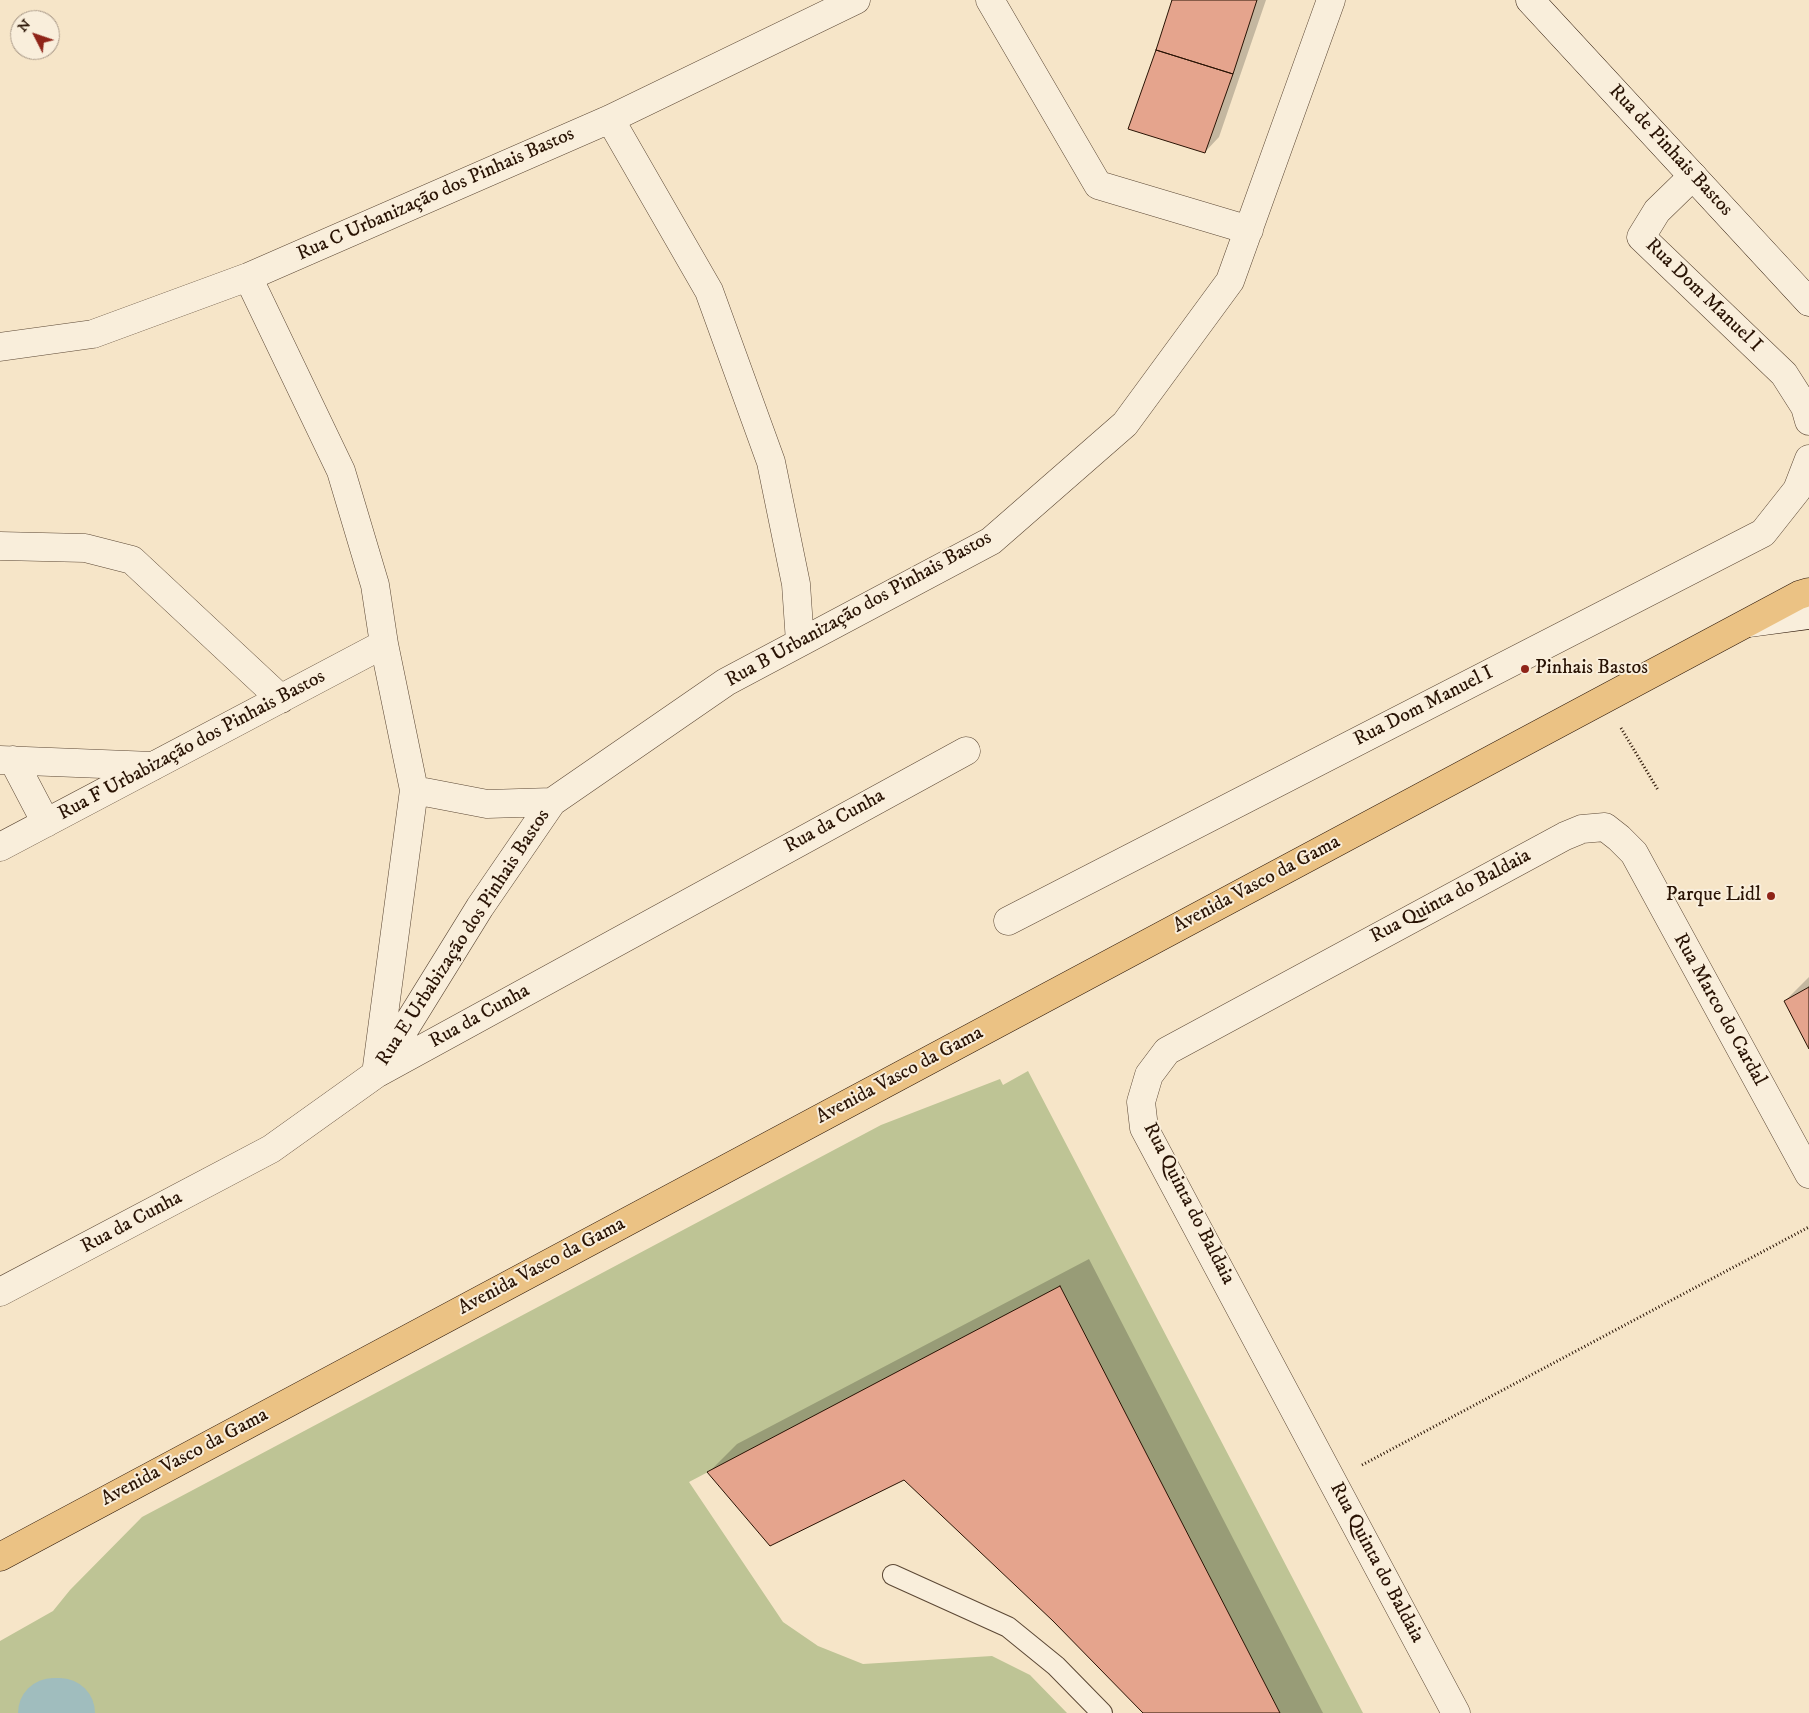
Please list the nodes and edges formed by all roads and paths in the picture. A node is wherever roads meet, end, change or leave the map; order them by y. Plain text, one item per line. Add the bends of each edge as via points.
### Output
1 (856, 0) edge
2 (990, 0) edge
3 (1331, 0) edge
4 (1530, 0) edge
5 (610, 119) junction
6 (1693, 176) junction
7 (1249, 230) junction
8 (248, 277) junction
9 (1809, 302) edge
10 (0, 347) edge
11 (1809, 421) edge
12 (1809, 460) edge
13 (0, 546) edge
14 (1806, 597) edge
15 (800, 642) junction
16 (384, 644) junction
17 (281, 699) junction
18 (1604, 700) junction
19 (966, 750) dead end
20 (7, 760) edge
21 (154, 766) junction
22 (414, 790) junction
23 (1658, 790) dead end
24 (552, 802) junction
25 (46, 823) junction
26 (1605, 827) joint
27 (0, 848) edge
28 (1008, 921) dead end
29 (376, 1074) junction
30 (1809, 1174) edge
31 (1809, 1226) edge
32 (0, 1292) edge
33 (1332, 1481) junction
34 (0, 1556) edge
35 (893, 1575) dead end
36 (1102, 1713) edge
37 (1456, 1713) edge

1 - 5 street, Rua C Urbanização dos Pinhais Bastos
2 - 7 street via 1098,185
3 - 7 street, Rua B Urbanização dos Pinhais Bastos
4 - 6 street, Rua de Pinhais Bastos
5 - 8 street, Rua C Urbanização dos Pinhais Bastos
5 - 15 street via 710,291 771,462 796,584
6 - 9 street, Rua de Pinhais Bastos
6 - 11 street, Rua Dom Manuel I via 1657,211 1641,237 1784,374 1805,407
7 - 15 street, Rua B Urbanização dos Pinhais Bastos via 1230,281 1125,424 991,541
8 - 10 street, Rua C Urbanização dos Pinhais Bastos via 93,334
8 - 16 street via 341,471 375,585
12 - 28 street, Rua Dom Manuel I via 1797,490 1763,533
13 - 17 street via 85,548 132,560
14 - 18 main road, Avenida Vasco da Gama via 1749,623
15 - 24 street, Rua B Urbanização dos Pinhais Bastos via 726,682
16 - 17 street, Rua F Urbabização dos Pinhais Bastos
16 - 22 street
17 - 21 street, Rua F Urbabização dos Pinhais Bastos
18 - 23 path
18 - 34 main road, Avenida Vasco da Gama
19 - 29 street, Rua da Cunha
20 - 21 street
20 - 25 street
21 - 25 street, Rua F Urbabização dos Pinhais Bastos
22 - 24 street via 487,804
22 - 29 street
24 - 29 street, Rua E Urbabização dos Pinhais Bastos via 480,907
25 - 27 street, Rua F Urbabização dos Pinhais Bastos
26 - 30 street, Rua Marco do Cardal via 1634,854
26 - 33 street, Rua Quinta do Baldaia via 1582,828 1565,836 1176,1046 1167,1051 1150,1075 1141,1102 1144,1128
29 - 32 street, Rua da Cunha via 271,1149
31 - 33 path
33 - 37 street, Rua Quinta do Baldaia
35 - 36 lane via 1008,1627 1056,1666

